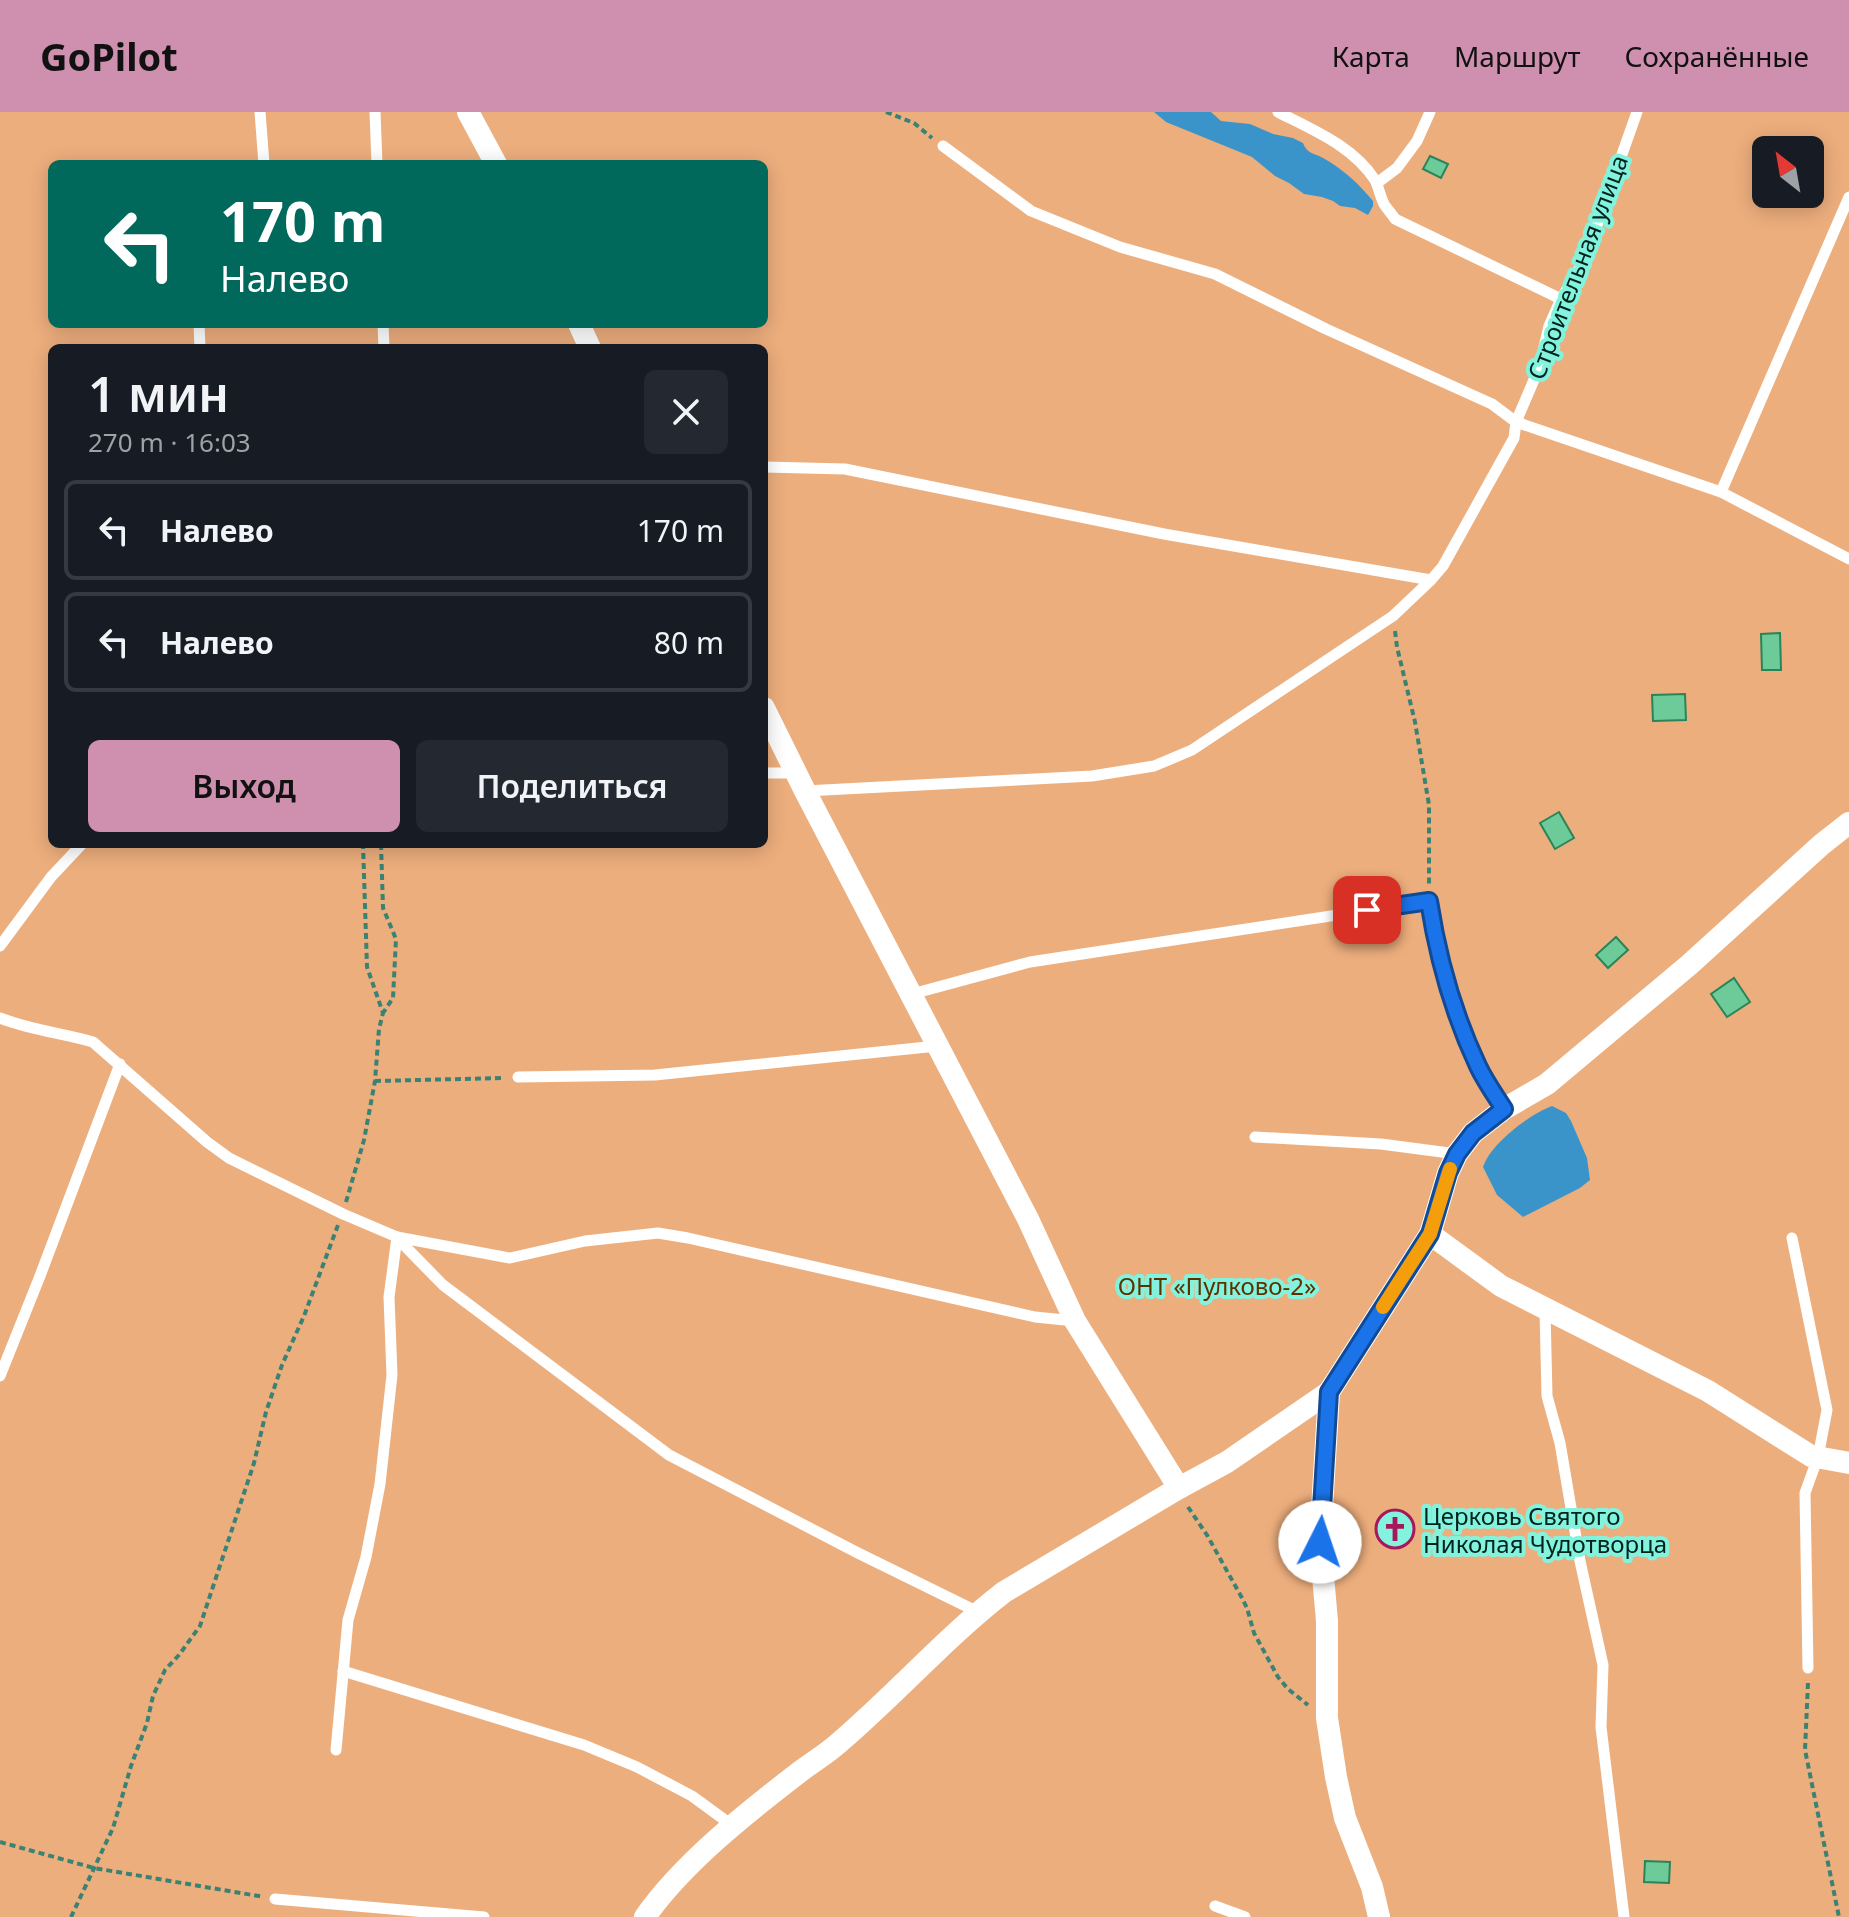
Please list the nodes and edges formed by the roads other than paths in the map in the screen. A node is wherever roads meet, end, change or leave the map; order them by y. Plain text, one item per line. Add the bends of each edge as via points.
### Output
1 (260, 112) edge
2 (375, 112) edge
3 (468, 112) edge
4 (1278, 112) edge
5 (1430, 112) edge
6 (1637, 112) edge
7 (943, 146) road end
8 (264, 160) edge
9 (377, 160) edge
10 (494, 160) edge
11 (1377, 183) junction
12 (1849, 197) edge
13 (1561, 299) junction
14 (1516, 422) junction
15 (768, 467) edge
16 (1721, 492) junction
17 (1849, 559) edge
18 (1431, 580) junction
19 (768, 716) edge
20 (768, 774) edge
21 (800, 782) junction
22 (1849, 823) edge
23 (78, 848) edge
24 (0, 946) edge
25 (912, 994) junction
26 (0, 1018) edge
27 (938, 1045) junction
28 (120, 1064) junction
29 (518, 1077) road end
30 (1504, 1109) junction
31 (1255, 1137) dead end
32 (1457, 1154) junction
33 (1430, 1234) junction
34 (397, 1237) junction
35 (1792, 1238) dead end
36 (1545, 1310) junction
37 (1075, 1321) junction
38 (0, 1376) edge
39 (1329, 1392) junction
40 (1818, 1457) junction
41 (1849, 1463) edge
42 (1179, 1488) junction
43 (978, 1612) junction
44 (1808, 1668) road end
45 (343, 1671) junction
46 (336, 1750) dead end
47 (733, 1826) junction
48 (275, 1899) road end
49 (1215, 1906) dead end
50 (484, 1917) edge
51 (645, 1917) edge
52 (1245, 1917) edge
53 (1379, 1917) edge
54 (1624, 1917) edge

1 - 8 lane
2 - 9 lane
3 - 10 street
4 - 11 lane via 1339,144
5 - 11 lane via 1411,150
6 - 13 lane, Строительная улица via 1585,259
7 - 14 lane via 1031,211 1120,247 1215,274 1492,404
11 - 13 lane via 1395,219
12 - 16 lane
13 - 14 lane, Строительная улица
14 - 16 lane
14 - 18 lane, Строительная улица via 1514,438
15 - 18 lane via 845,469 1164,534
16 - 17 lane
18 - 21 lane, Строительная улица via 1393,616 1192,750 1154,766 1092,776
19 - 21 street
20 - 21 lane, Строительная улица
21 - 25 street
22 - 30 street via 1547,1084
23 - 24 lane
25 - 27 street
25 - 30 lane via 1030,962 1429,901 1437,952 1460,1025
26 - 28 lane via 93,1042
27 - 29 lane via 655,1075
27 - 37 street
28 - 34 lane via 229,1158
28 - 38 lane
30 - 32 street via 1473,1133
31 - 32 lane
32 - 33 street
33 - 36 street via 1501,1286
33 - 39 street
34 - 37 lane via 510,1258 585,1241 658,1233 1035,1317
34 - 43 lane via 443,1285 669,1455
34 - 45 lane via 389,1297 392,1375 380,1484 348,1620
35 - 40 lane via 1827,1410
36 - 40 street via 1708,1391
36 - 54 lane via 1547,1396 1603,1665 1601,1727
37 - 42 street
39 - 42 street
39 - 53 street via 1320,1542 1327,1718 1345,1818
40 - 41 street
40 - 44 lane via 1805,1493
42 - 43 street
43 - 47 street via 838,1744
45 - 46 lane
45 - 47 lane via 584,1745 692,1796
47 - 51 street via 661,1894
48 - 50 lane
49 - 52 lane

